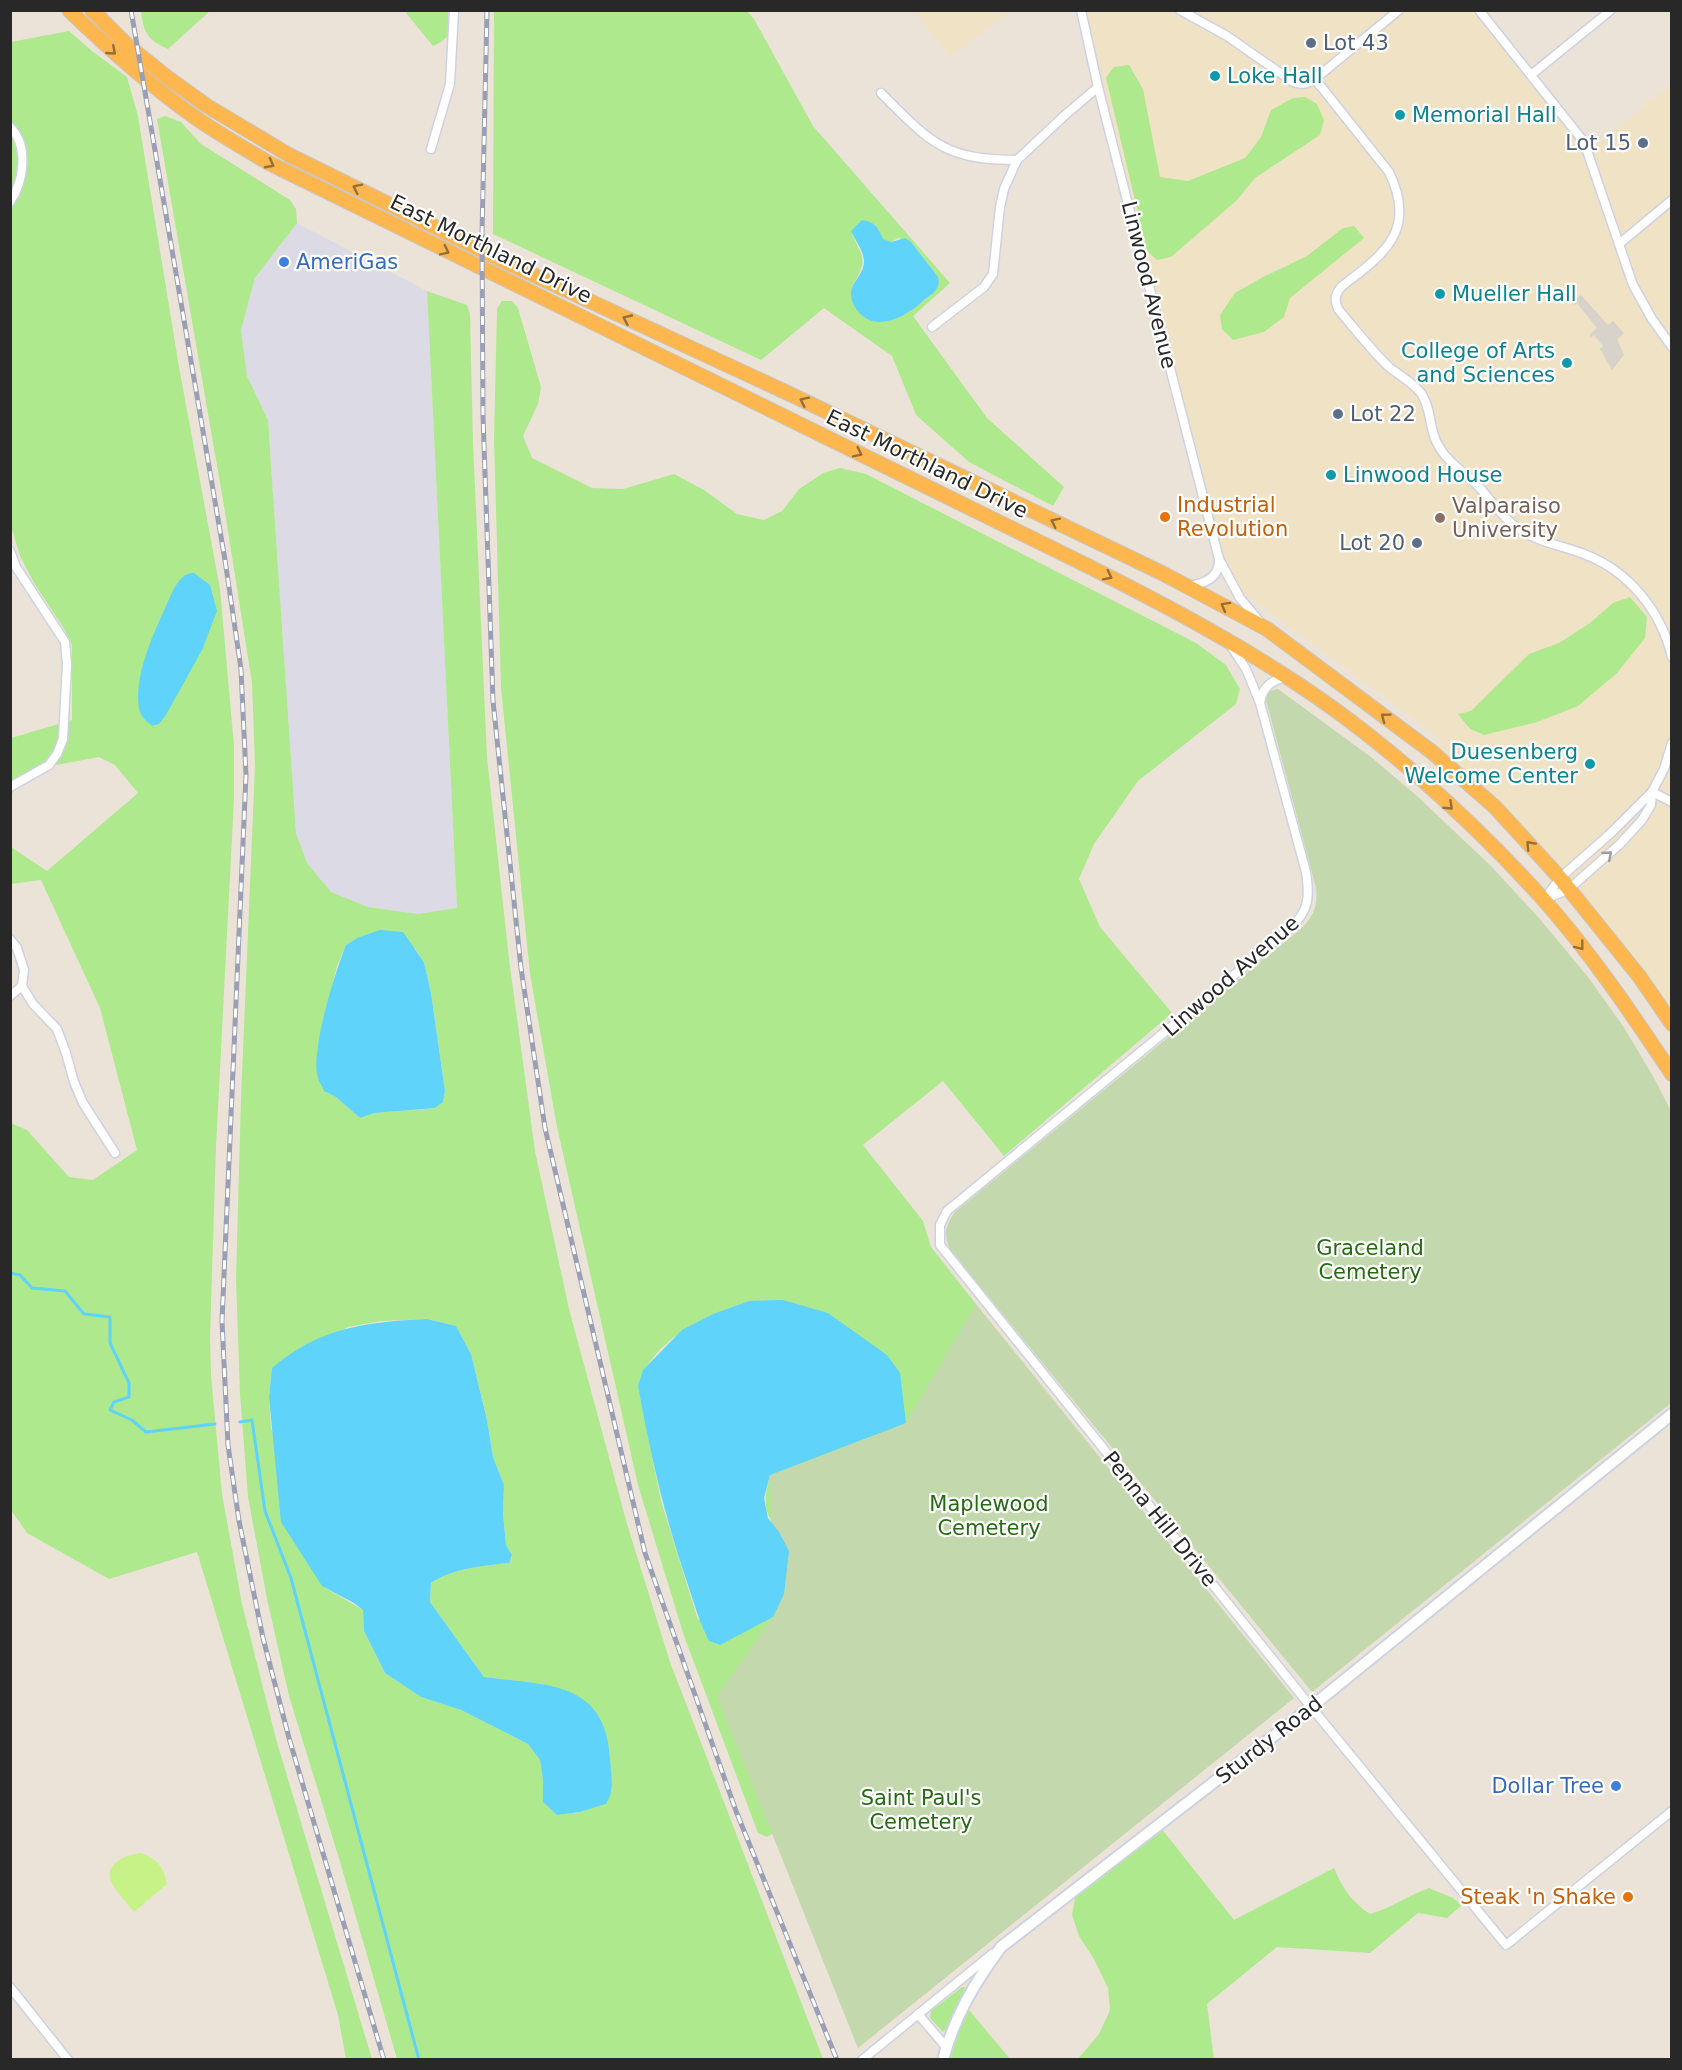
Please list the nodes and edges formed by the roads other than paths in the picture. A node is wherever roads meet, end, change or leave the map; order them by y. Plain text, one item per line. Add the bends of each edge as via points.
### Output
1 (69, 10) edge
2 (92, 10) edge
3 (454, 10) edge
4 (1082, 10) edge
5 (1180, 10) edge
6 (1399, 10) edge
7 (1479, 10) edge
8 (1611, 10) edge
9 (1531, 75) junction
10 (1315, 79) junction
11 (1098, 87) junction
12 (881, 93) dead end
13 (10, 127) edge
14 (431, 149) dead end
15 (1017, 160) junction
16 (1671, 200) edge
17 (10, 201) edge
18 (1619, 244) junction
19 (932, 327) dead end
20 (1671, 347) edge
21 (10, 551) edge
22 (1219, 559) junction
23 (1188, 586) junction
24 (1267, 629) junction
25 (1227, 640) junction
26 (1671, 657) edge
27 (1287, 677) junction
28 (1260, 703) junction
29 (1671, 744) edge
30 (10, 787) edge
31 (1652, 792) junction
32 (1671, 802) edge
33 (1560, 878) junction
34 (1569, 889) junction
35 (1544, 900) junction
36 (10, 939) edge
37 (22, 986) junction
38 (10, 996) edge
39 (1671, 1024) edge
40 (1671, 1074) edge
41 (1073, 1109) joint
42 (115, 1153) dead end
43 (1671, 1414) edge
44 (1311, 1707) junction
45 (1671, 1811) edge
46 (1001, 1947) junction
47 (10, 1987) edge
48 (918, 2014) junction
49 (946, 2047) junction
50 (68, 2060) edge
51 (862, 2060) edge
52 (943, 2060) edge

1 -> 25 highway, East Morthland Drive via 152,85 198,120 267,162 1079,561
23 -> 2 highway, East Morthland Drive via 289,155 168,78
3 - 14 street via 450,84
4 - 11 street, Linwood Avenue
5 - 10 street via 1227,36 1293,82 1301,85
6 - 10 street
7 - 9 street
8 - 9 street
9 - 18 street via 1584,142
10 - 26 street via 1389,172 1400,202 1396,232 1389,245 1336,292 1338,309 1379,356 1419,391 1429,411 1435,439 1449,461 1516,526 1547,544 1600,561 1632,585 1656,616
11 - 15 street
11 - 22 street, Linwood Avenue
12 - 15 street via 922,133 947,150 970,157
13 - 17 street via 24,161 17,192
15 - 19 street via 1000,207 993,274 984,287
16 - 18 street
18 - 20 street via 1633,285
21 - 30 street via 16,567 64,642 67,664 63,739 57,754 49,765
22 - 23 street via 1214,576 1201,585
22 - 24 street, Linwood Avenue via 1240,598
24 -> 23 highway, East Morthland Drive
33 -> 24 highway, East Morthland Drive via 1495,807 1432,752
25 - 27 highway, East Morthland Drive
25 - 28 street, Linwood Avenue via 1241,659
27 - 28 street via 1269,683
27 -> 35 highway, East Morthland Drive via 1378,744 1446,802
28 - 41 street, Linwood Avenue via 1306,872 1306,910 1290,929
29 - 31 street
31 - 32 street
31 - 33 street
34 -> 31 street via 1630,834 1651,805
33 - 34 highway, East Morthland Drive
33 - 35 street
34 - 35 street
34 - 39 highway, East Morthland Drive via 1639,976
35 -> 40 highway, East Morthland Drive via 1626,1006
36 - 37 street via 24,970
37 - 38 street
37 - 42 street via 57,1029 83,1103
41 - 44 street, Penna Hill Drive via 947,1211 940,1226 940,1245
43 - 44 street, Sturdy Road
44 - 45 street, Penna Hill Drive via 1506,1945
44 - 46 street, Sturdy Road
46 - 48 street, Sturdy Road
46 - 49 street via 970,1992
47 - 50 street
48 - 49 street
48 - 51 street, Sturdy Road
49 - 52 street

